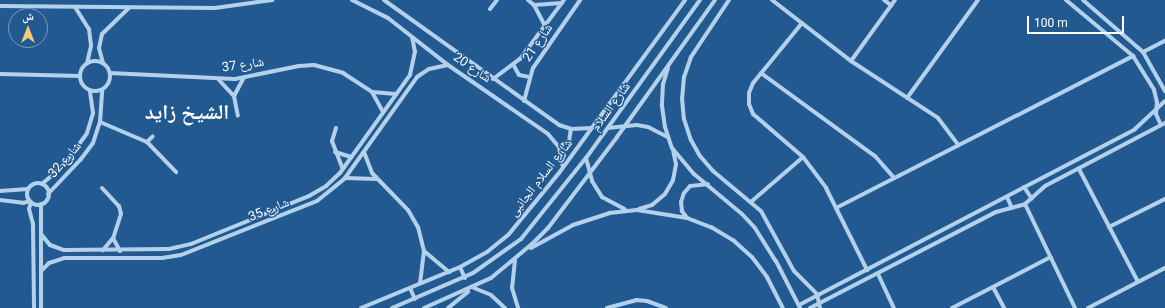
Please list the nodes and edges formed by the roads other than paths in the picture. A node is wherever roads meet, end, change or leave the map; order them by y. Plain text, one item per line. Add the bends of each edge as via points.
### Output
1 (272, 0) edge
2 (352, 0) edge
3 (384, 0) edge
4 (497, 0) edge
5 (528, 0) edge
6 (580, 0) edge
7 (685, 0) edge
8 (700, 0) edge
9 (715, 0) edge
10 (729, 0) edge
11 (772, 0) edge
12 (884, 0) edge
13 (895, 0) edge
14 (978, 0) edge
15 (1066, 0) edge
16 (1084, 0) edge
17 (359, 2) edge
18 (563, 2) edge
19 (534, 4) junction
20 (891, 5) junction
21 (0, 6) edge
22 (75, 7) junction
23 (129, 8) junction
24 (490, 9) dead end
25 (802, 23) junction
26 (545, 26) junction
27 (412, 37) junction
28 (1165, 41) edge
29 (1143, 52) junction
30 (1133, 56) junction
31 (850, 61) junction
32 (103, 63) junction
33 (87, 64) junction
34 (669, 64) junction
35 (448, 65) junction
36 (514, 66) junction
37 (110, 73) junction
38 (761, 73) junction
39 (0, 74) edge
40 (80, 76) junction
41 (529, 77) junction
42 (244, 78) junction
43 (218, 79) junction
44 (493, 79) junction
45 (90, 90) junction
46 (102, 90) junction
47 (1165, 91) edge
48 (372, 92) junction
49 (396, 94) junction
50 (234, 96) junction
51 (907, 98) junction
52 (524, 101) junction
53 (1165, 101) edge
54 (1156, 108) junction
55 (383, 112) junction
56 (238, 116) dead end
57 (100, 122) junction
58 (1163, 124) edge
59 (625, 125) junction
60 (592, 127) junction
61 (336, 128) dead end
62 (608, 128) junction
63 (571, 129) junction
64 (153, 136) dead end
65 (669, 138) junction
66 (147, 142) junction
67 (958, 145) junction
68 (559, 147) junction
69 (672, 148) junction
70 (335, 152) junction
71 (364, 152) junction
72 (351, 157) junction
73 (803, 157) junction
74 (586, 158) junction
75 (563, 167) junction
76 (342, 169) junction
77 (1079, 169) junction
78 (176, 172) dead end
79 (590, 172) junction
80 (344, 178) junction
81 (894, 178) junction
82 (376, 179) junction
83 (42, 184) junction
84 (708, 184) junction
85 (1024, 187) junction
86 (102, 188) dead end
87 (28, 189) junction
88 (0, 191) edge
89 (48, 194) junction
90 (1007, 197) junction
91 (1032, 199) junction
92 (1165, 199) edge
93 (0, 200) edge
94 (30, 201) junction
95 (752, 201) junction
96 (41, 204) junction
97 (1025, 204) junction
98 (836, 208) junction
99 (1012, 208) junction
100 (628, 210) junction
101 (637, 210) junction
102 (687, 218) junction
103 (1109, 227) junction
104 (41, 234) junction
105 (113, 238) junction
106 (103, 250) junction
107 (120, 251) junction
108 (424, 251) junction
109 (524, 253) junction
110 (1050, 257) junction
111 (515, 260) junction
112 (876, 265) junction
113 (460, 267) junction
114 (1165, 268) edge
115 (41, 271) junction
116 (864, 271) junction
117 (448, 272) junction
118 (879, 274) junction
119 (465, 278) junction
120 (867, 280) junction
121 (1138, 282) junction
122 (420, 284) junction
123 (475, 287) junction
124 (993, 287) junction
125 (410, 288) junction
126 (817, 294) junction
127 (415, 299) junction
128 (779, 300) junction
129 (821, 302) junction
130 (799, 307) edge
131 (34, 308) edge
132 (41, 308) edge
133 (361, 308) edge
134 (392, 308) edge
135 (424, 308) edge
136 (448, 308) edge
137 (505, 308) edge
138 (518, 308) edge
139 (607, 308) edge
140 (666, 308) edge
141 (778, 308) edge
142 (783, 308) edge
143 (810, 308) edge
144 (820, 308) edge
145 (894, 308) edge
146 (952, 308) edge
147 (1004, 308) edge
148 (1075, 308) edge
149 (1088, 308) edge

1 - 23 street via 215,8
2 - 17 street, شارع 20
3 - 44 street, شارع 20
4 - 24 street
5 - 19 street
6 - 41 street, شارع 21 via 537,61
7 - 60 street, شارع السلام الجانبى
8 - 62 street, شارع السلام
9 - 34 street, شارع السلام
10 - 95 street via 691,56 684,77 683,112 691,140 700,156 728,184
11 - 25 street
12 - 20 street
13 - 20 street
14 - 51 street
15 - 30 street
16 - 29 street
17 - 27 street, شارع 20 via 388,18
18 - 19 street
18 - 26 street, شارع 21
19 - 26 street
20 - 31 street
21 - 22 street
22 - 23 street
22 - 33 street via 90,34 91,46
23 - 32 street via 102,34 100,48
25 - 31 street
25 - 38 street
26 - 36 street, شارع 21
27 - 35 street, شارع 20
27 - 49 street, شارع 35 via 415,52 413,68
28 - 29 street
29 - 47 street
30 - 54 street via 1154,90
30 - 67 street
31 - 51 street
32 - 33 street via 95,61
32 - 37 street
33 - 40 street
34 - 59 street, شارع السلام
34 - 65 street via 663,84 662,106
35 - 68 street, شارع 20 via 543,130
35 - 71 street, شارع 35 via 429,69 417,78
36 - 41 street via 519,75
36 - 44 street, شارع 21
37 - 43 street, شارع 37
37 - 46 street via 110,82
38 - 73 street via 749,93 753,114
38 - 81 street via 875,156
39 - 40 street
40 - 45 street via 82,83
41 - 52 street, شارع 21
42 - 43 street, شارع 37
42 - 48 street, شارع 37 via 314,65 334,69
42 - 50 street
43 - 50 street
44 - 52 street, شارع 20
45 - 46 street
45 - 83 street, شارع 32 via 93,113 86,134 64,165
46 - 57 street, شارع 32
48 - 49 street, شارع 37
48 - 55 street
49 - 55 street, شارع 35
50 - 56 street
51 - 67 street via 938,118
52 - 63 street, شارع 20 via 559,125
53 - 54 street
54 - 58 street via 1157,120
54 - 85 street via 1135,129
55 - 72 street, شارع 35
57 - 66 street
57 - 89 street, شارع 32 via 88,152
58 - 77 street
59 - 62 street
59 - 65 street via 648,127
59 - 79 street, شارع السلام
60 - 63 street, شارع 20
60 - 75 street, شارع السلام الجانبى
61 - 70 street via 331,138
62 - 74 street, شارع السلام
63 - 68 street via 570,141
64 - 66 street
65 - 69 street
66 - 78 street
67 - 81 street
68 - 75 street
69 - 84 street via 694,174
69 - 101 street via 676,164 668,190 652,205
70 - 72 street
70 - 76 street
71 - 80 street, شارع 35
71 - 82 street
72 - 76 street, شارع 35
73 - 95 street
73 - 98 street via 826,188
74 - 79 street
74 - 119 street, شارع السلام via 521,239
75 - 113 street, شارع السلام الجانبى via 509,234 487,252
76 - 107 street, شارع 35 via 326,186 309,196 191,244 158,250
77 - 91 street via 1040,190
77 - 103 street
79 - 100 street via 602,197 609,203
79 - 109 street, شارع السلام via 548,228
80 - 82 street
80 - 115 street, شارع 35 via 317,201 190,253 162,258 64,258 49,263
81 - 98 street
82 - 108 street via 412,216 420,233
83 - 87 street via 35,183
83 - 89 street
84 - 102 street via 699,183 684,193 682,211
84 - 130 street via 755,228 776,261
85 - 90 street
85 - 91 street
86 - 105 street via 121,210
87 - 88 street
87 - 94 street
89 - 96 street
90 - 99 street
90 - 112 street
91 - 97 street
92 - 103 street
93 - 94 street via 23,203
94 - 96 street
94 - 131 street via 29,209 34,224
95 - 126 street via 770,224 794,271
96 - 104 street
97 - 99 street
97 - 110 street
98 - 116 street
99 - 118 street via 996,212
100 - 101 street
100 - 109 street via 573,225
101 - 102 street
102 - 128 street via 711,227 733,240 752,257 767,277
103 - 121 street
104 - 106 street, شارع 35 via 57,248
104 - 115 street
105 - 106 street
105 - 107 street
106 - 107 street, شارع 35
108 - 117 street
108 - 122 street
109 - 111 street, شارع السلام
110 - 124 street
110 - 148 street
111 - 123 street, شارع السلام
111 - 138 street via 512,288
112 - 116 street
112 - 118 street
113 - 117 street, شارع السلام الجانبى
113 - 119 street
114 - 121 street
115 - 132 street
116 - 120 street
116 - 126 street
117 - 122 street, شارع السلام الجانبى
118 - 120 street
118 - 145 street
119 - 127 street, شارع السلام
120 - 129 street
121 - 149 street
122 - 125 street, شارع السلام الجانبى
123 - 135 street, شارع السلام
123 - 136 street
123 - 137 street via 491,295
124 - 146 street
124 - 147 street
125 - 127 street
125 - 133 street, شارع السلام الجانبى
126 - 129 street
126 - 130 street
127 - 134 street, شارع السلام
128 - 141 street
128 - 142 street
129 - 143 street
129 - 144 street
139 - 140 street via 636,300

